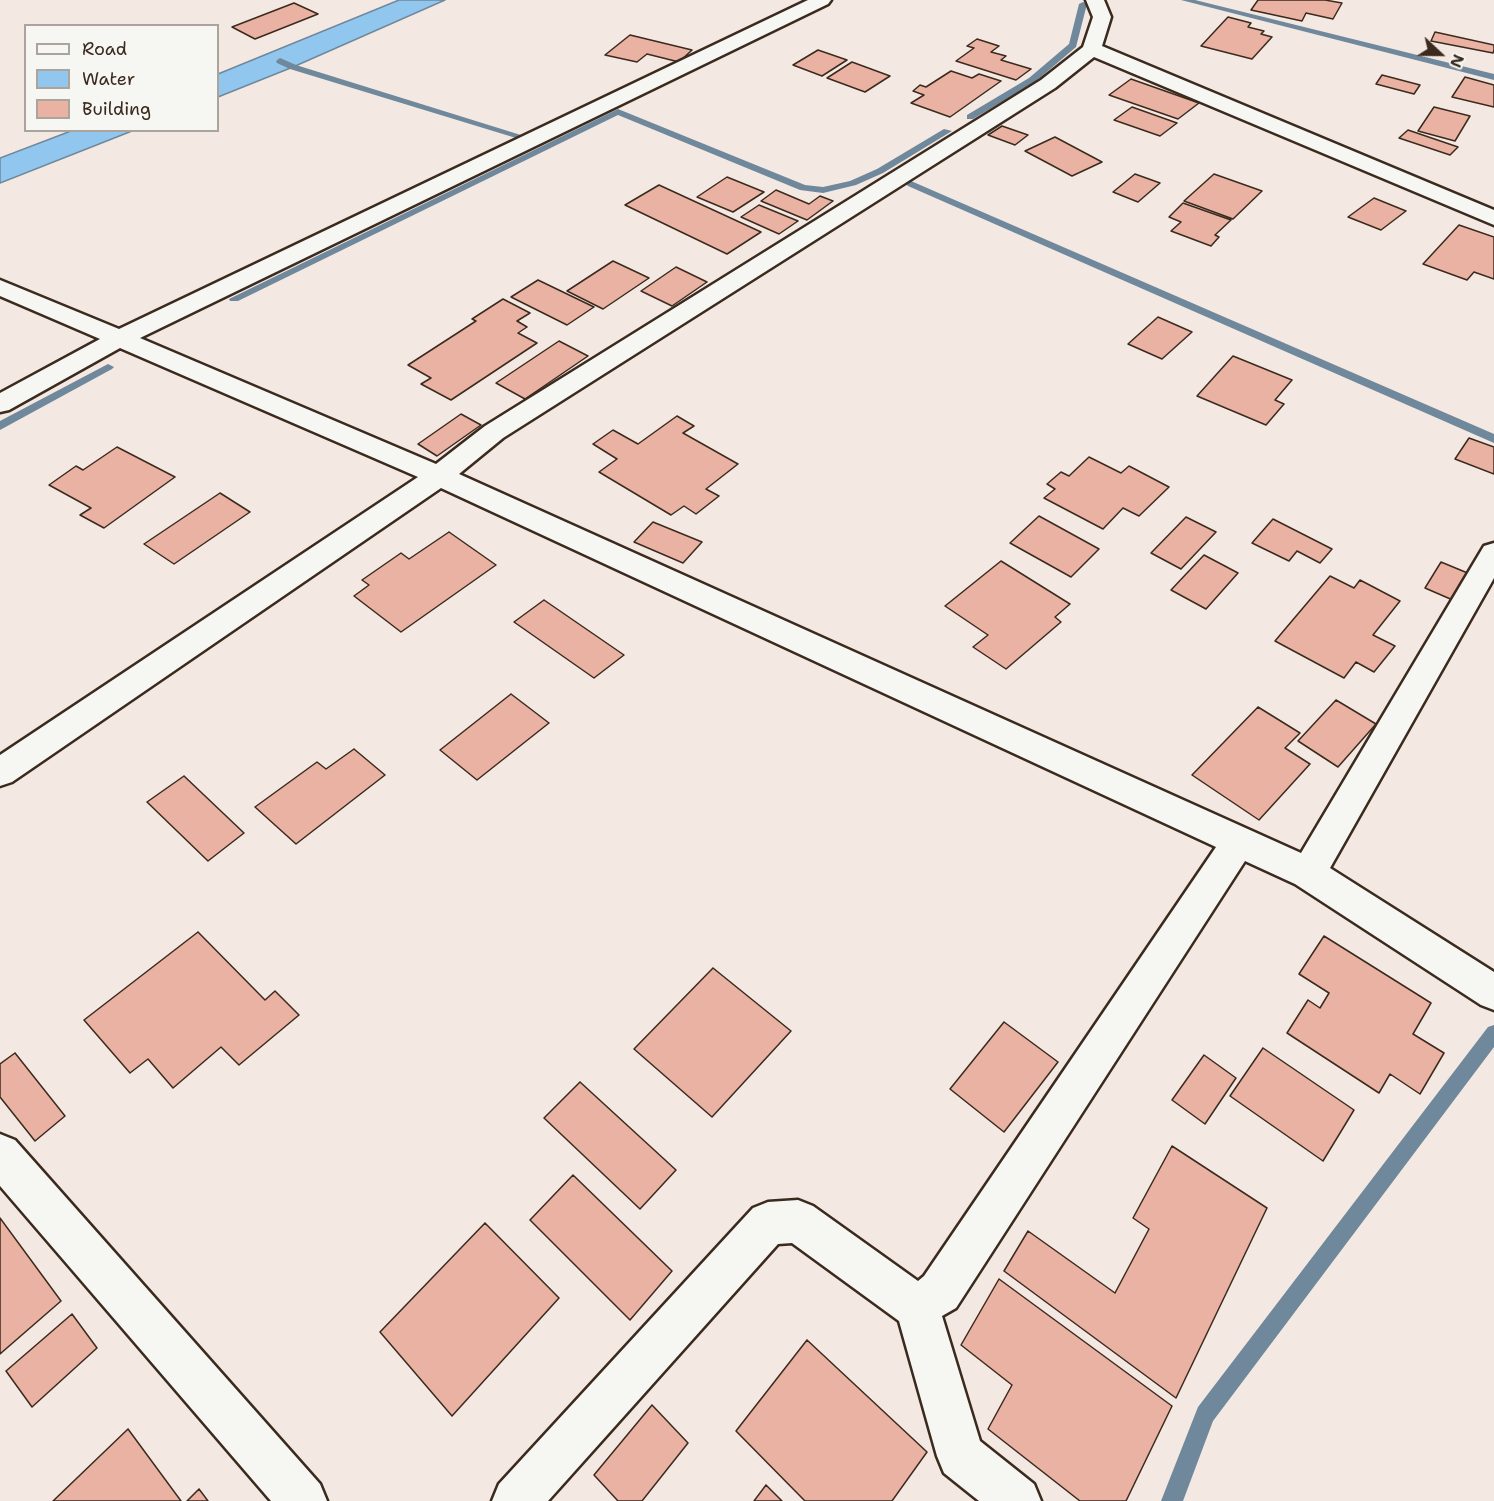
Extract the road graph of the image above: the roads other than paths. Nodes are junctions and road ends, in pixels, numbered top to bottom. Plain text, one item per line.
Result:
1 (822, 0) edge
2 (1095, 0) edge
3 (1092, 49) junction
4 (1494, 218) edge
5 (0, 287) edge
6 (118, 339) junction
7 (0, 404) edge
8 (439, 476) junction
9 (1494, 553) edge
10 (0, 772) edge
11 (1239, 841) junction
12 (1308, 873) junction
13 (1494, 993) edge
14 (0, 1155) edge
15 (917, 1308) junction
16 (303, 1501) edge
17 (516, 1501) edge
18 (1017, 1501) edge

1 - 6 street
2 - 3 street
3 - 4 street
3 - 8 street
5 - 6 street
6 - 7 street
6 - 8 street
8 - 10 street
8 - 11 street
9 - 12 street
11 - 12 street
11 - 15 street
12 - 13 street
14 - 16 street
15 - 17 street
15 - 18 street

